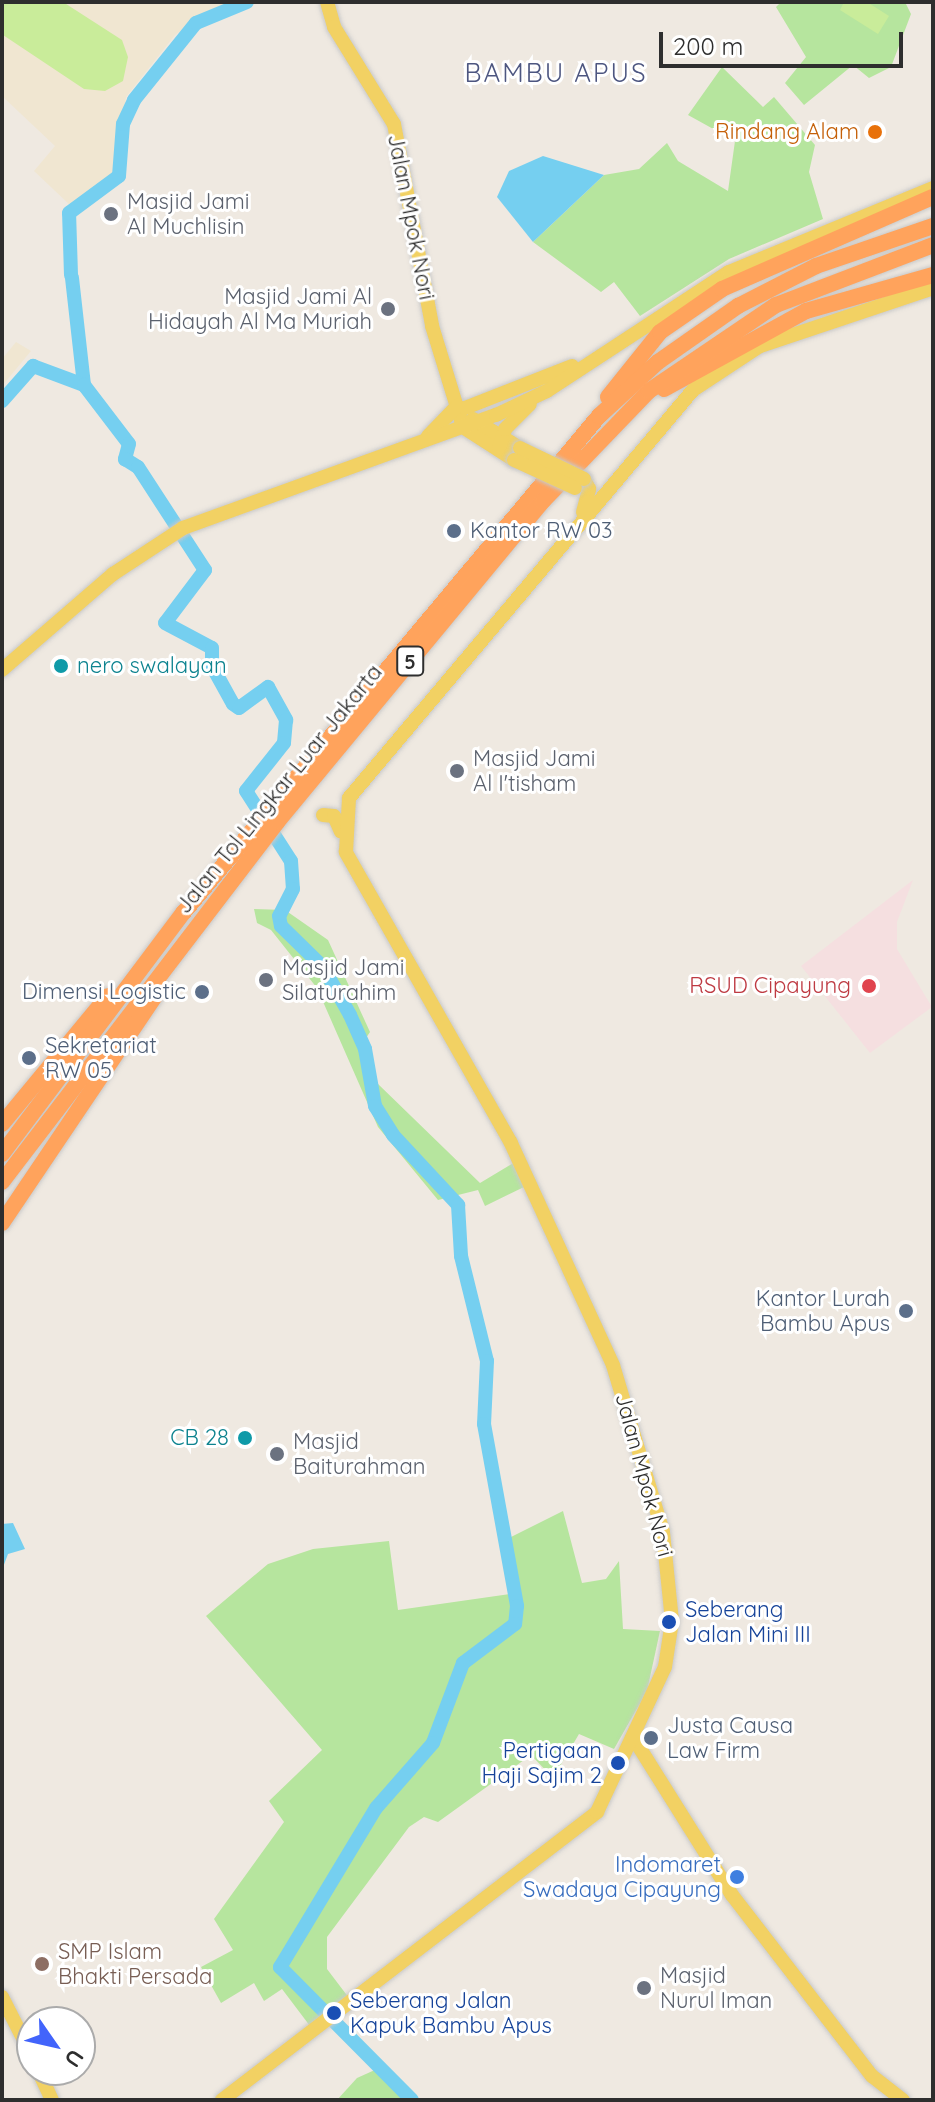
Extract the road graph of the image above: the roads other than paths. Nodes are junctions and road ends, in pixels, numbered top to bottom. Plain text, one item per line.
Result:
1 (327, 2) edge
2 (933, 188) edge
3 (933, 197) edge
4 (933, 226) edge
5 (933, 245) edge
6 (933, 275) edge
7 (933, 288) edge
8 (612, 347) junction
9 (547, 391) junction
10 (641, 401) junction
11 (459, 404) junction
12 (599, 416) junction
13 (470, 428) junction
14 (426, 437) junction
15 (500, 446) junction
16 (617, 474) junction
17 (583, 485) junction
18 (577, 524) junction
19 (2, 670) edge
20 (274, 815) junction
21 (323, 815) dead end
22 (253, 841) junction
23 (349, 854) junction
24 (216, 901) junction
25 (184, 912) junction
26 (2, 1124) edge
27 (2, 1154) edge
28 (2, 1182) edge
29 (2, 1223) edge
30 (634, 1739) junction
31 (2, 1997) edge
32 (16, 2025) edge
33 (222, 2100) edge
34 (903, 2100) edge

1 - 11 main road, Jalan Mpok Nori
2 - 8 main road
3 - 12 highway
4 - 12 highway, Jalan Tol Lingkar Luar Jakarta / 5
5 - 10 highway, Jalan Tol Lingkar Luar Jakarta / 5
6 - 10 highway
7 - 16 main road
8 - 9 main road
8 - 11 main road
9 - 13 main road
9 - 15 main road
10 - 20 highway, Jalan Tol Lingkar Luar Jakarta / 5
11 - 13 main road, Jalan Mpok Nori
11 - 14 main road
12 - 20 highway, Jalan Tol Lingkar Luar Jakarta / 5
13 - 14 main road
13 - 15 main road, Jalan Mpok Nori
14 - 19 main road
15 - 17 main road, Jalan Mpok Nori, bridge
16 - 17 main road
16 - 18 main road
17 - 18 main road
18 - 23 main road
20 - 22 highway, Jalan Tol Lingkar Luar Jakarta / 5
21 - 23 main road, Jalan Mpok Nori
22 - 24 highway, Jalan Tol Lingkar Luar Jakarta / 5
22 - 25 highway, Jalan Tol Lingkar Luar Jakarta / 5
23 - 30 main road, Jalan Mpok Nori
24 - 28 highway, Jalan Tol Lingkar Luar Jakarta / 5
24 - 29 highway
25 - 26 highway
25 - 27 highway, Jalan Tol Lingkar Luar Jakarta / 5
30 - 33 main road, Jalan Mpok Nori
30 - 34 main road
31 - 32 main road

